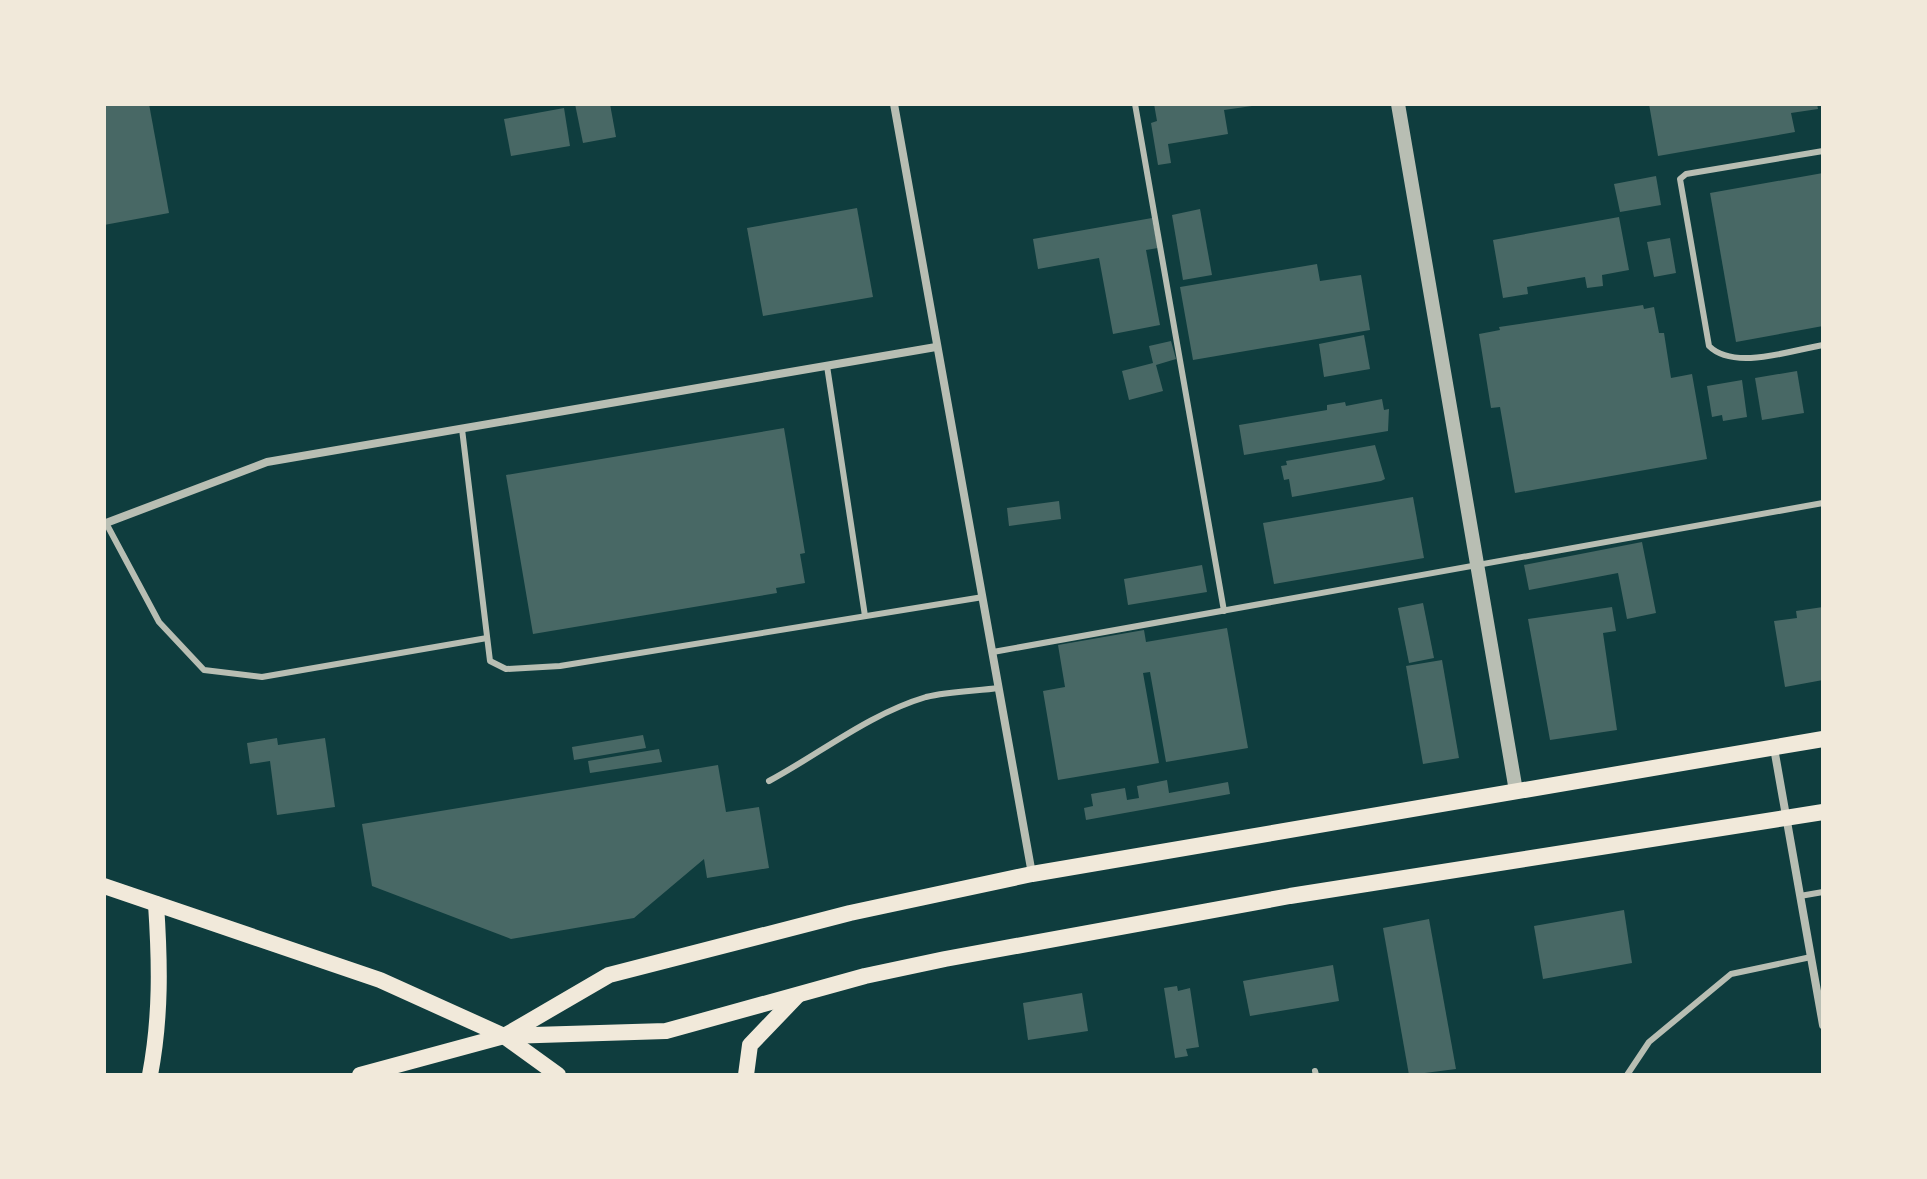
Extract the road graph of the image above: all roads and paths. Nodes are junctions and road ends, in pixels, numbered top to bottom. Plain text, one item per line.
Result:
1 (894, 104) edge
2 (1135, 104) edge
3 (1398, 104) edge
4 (1823, 151) edge
5 (1823, 345) edge
6 (936, 347) junction
7 (827, 366) junction
8 (462, 429) junction
9 (1823, 503) edge
10 (106, 523) joint
11 (1479, 564) junction
12 (983, 597) junction
13 (1224, 611) junction
14 (865, 616) junction
15 (487, 638) junction
16 (993, 652) junction
17 (1000, 687) junction
18 (1823, 739) edge
19 (1774, 748) junction
20 (769, 781) dead end
21 (1516, 791) junction
22 (1823, 812) edge
23 (1786, 818) junction
24 (1032, 874) junction
25 (104, 886) edge
26 (1823, 892) edge
27 (1800, 896) junction
28 (156, 904) junction
29 (1811, 957) junction
30 (798, 995) junction
31 (1823, 1025) edge
32 (504, 1036) junction
33 (150, 1075) edge
34 (360, 1075) edge
35 (558, 1075) edge
36 (746, 1075) edge
37 (1627, 1075) edge

1 - 6 street
2 - 13 lane
3 - 11 street
4 - 5 lane
6 - 7 street
6 - 12 street
7 - 8 street
7 - 14 lane
8 - 10 street
8 - 15 lane
9 - 11 lane
10 - 15 lane
11 - 13 lane
11 - 21 street
12 - 14 lane
12 - 16 street
13 - 16 lane
14 - 15 lane
16 - 17 street
17 - 20 lane
17 - 24 street
18 - 19 main road
19 - 21 main road
19 - 23 street
21 - 24 main road
22 - 23 main road
23 - 27 street
23 - 30 main road
24 - 32 main road
25 - 28 main road
26 - 27 lane
27 - 29 street
28 - 32 main road
28 - 33 main road
29 - 31 street
29 - 37 lane
30 - 32 main road
30 - 36 main road
32 - 34 main road
32 - 35 main road

